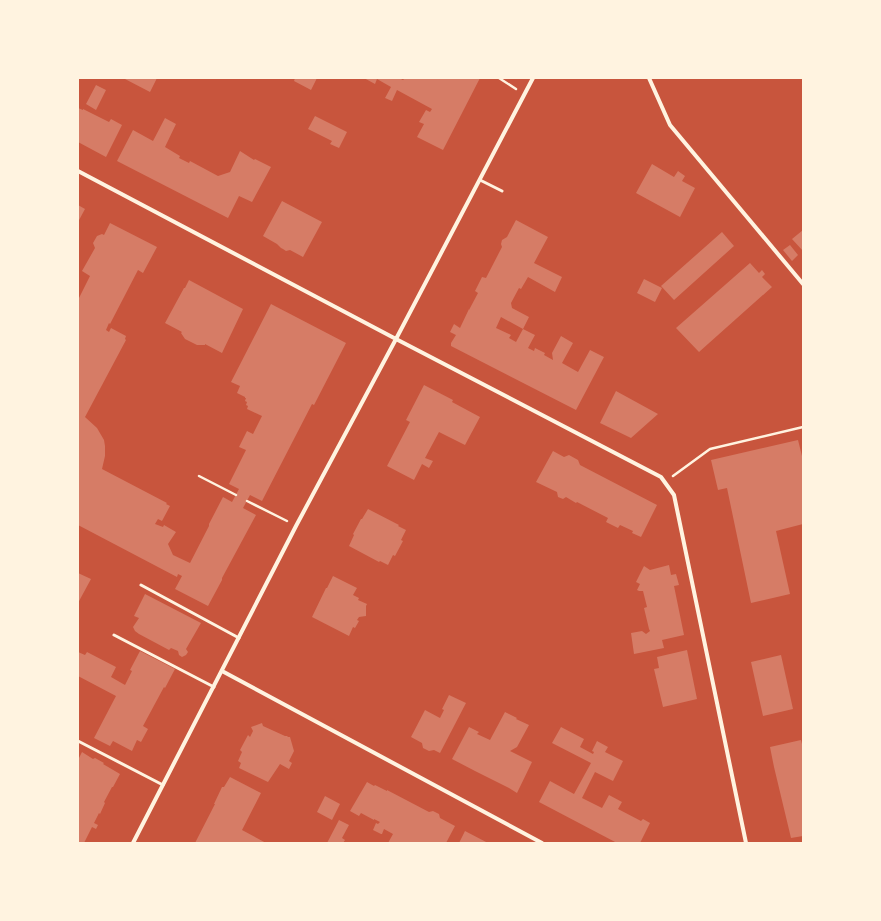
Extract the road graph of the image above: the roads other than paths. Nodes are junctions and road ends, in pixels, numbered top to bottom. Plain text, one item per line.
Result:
1 (533, 78) edge
2 (649, 78) edge
3 (78, 171) edge
4 (480, 180) junction
5 (502, 191) dead end
6 (803, 284) edge
7 (396, 339) junction
8 (141, 585) dead end
9 (114, 635) dead end
10 (239, 638) junction
11 (222, 671) junction
12 (214, 687) junction
13 (78, 740) edge
14 (163, 785) junction
15 (133, 843) edge
16 (542, 843) edge
17 (746, 843) edge

1 - 4 street
2 - 6 street
3 - 7 street
4 - 5 lane
4 - 7 street
7 - 10 street
7 - 17 street
8 - 10 lane
9 - 12 lane
10 - 11 street
11 - 12 street
11 - 16 street
12 - 14 street
13 - 14 lane
14 - 15 street

